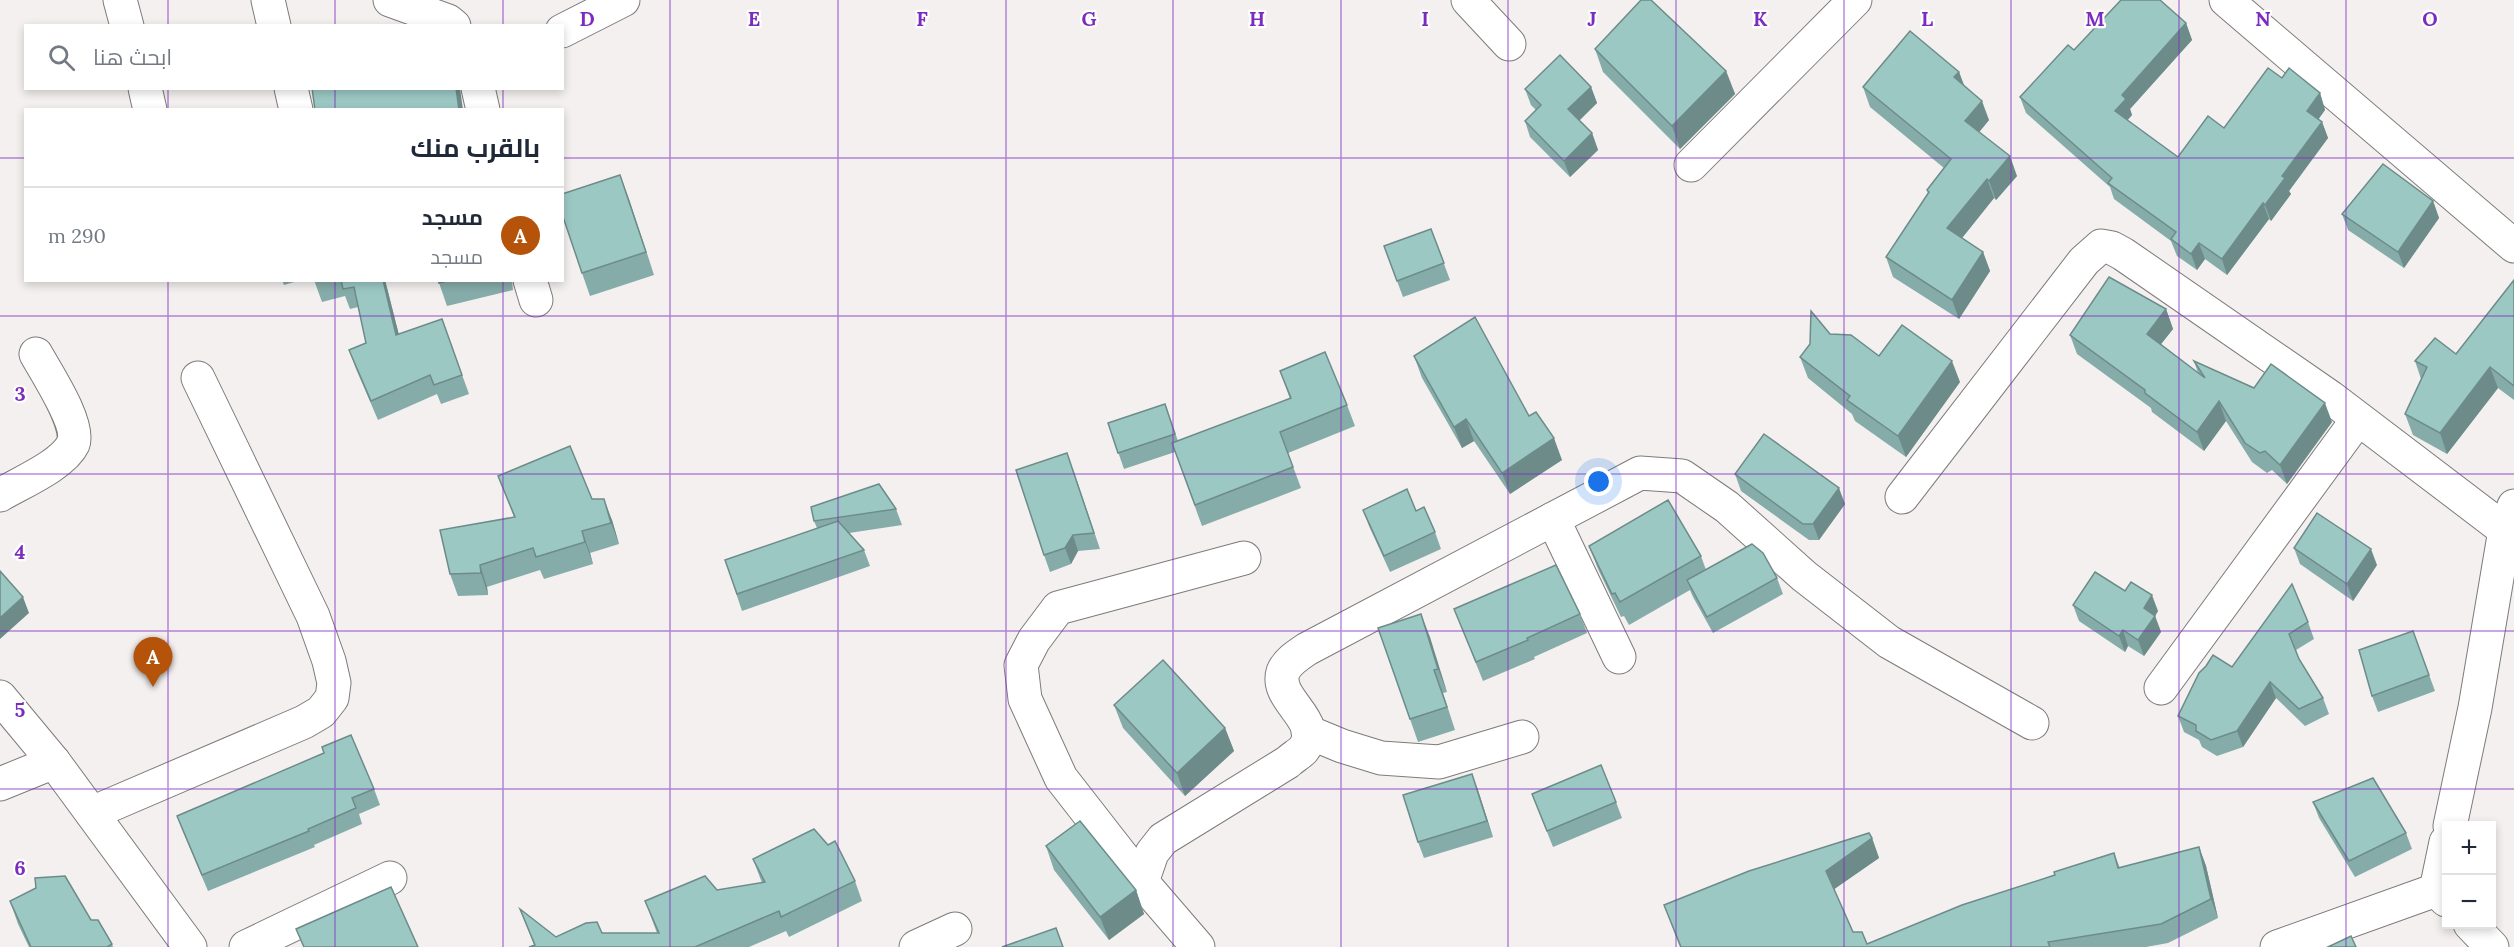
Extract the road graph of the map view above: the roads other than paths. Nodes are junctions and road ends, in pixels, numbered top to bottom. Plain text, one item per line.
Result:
1 (120, 0) edge
2 (268, 0) edge
3 (390, 0) edge
4 (623, 0) edge
5 (1468, 0) edge
6 (1855, 0) edge
7 (2226, 0) edge
8 (126, 24) edge
9 (274, 24) edge
10 (452, 24) edge
11 (564, 30) edge
12 (1509, 44) dead end
13 (145, 90) edge
14 (291, 90) edge
15 (478, 90) edge
16 (150, 108) edge
17 (296, 108) edge
18 (483, 108) edge
19 (1691, 165) dead end
20 (2514, 246) edge
21 (36, 354) dead end
22 (198, 378) dead end
23 (2358, 419) junction
24 (0, 495) edge
25 (1902, 497) dead end
26 (2509, 518) edge
27 (1552, 519) junction
28 (1244, 558) dead end
29 (1618, 657) dead end
30 (2161, 688) dead end
31 (0, 697) edge
32 (2032, 723) dead end
33 (1308, 732) junction
34 (1522, 737) dead end
35 (54, 762) junction
36 (0, 784) edge
37 (92, 813) junction
38 (2451, 821) edge
39 (2443, 875) edge
40 (390, 878) dead end
41 (1142, 882) junction
42 (2441, 895) edge
43 (955, 929) dead end
44 (2475, 929) edge
45 (190, 947) edge
46 (246, 947) edge
47 (916, 947) edge
48 (1198, 947) edge
49 (2277, 947) edge
50 (2492, 947) edge

1 - 8 street
2 - 9 street
3 - 10 street
4 - 11 street
5 - 12 street
6 - 19 street
7 - 20 street
13 - 16 street
14 - 17 street
15 - 18 street
21 - 24 street
22 - 37 street
23 - 25 street
23 - 26 street
23 - 30 street
26 - 38 street
27 - 29 street
27 - 32 street
27 - 33 street
28 - 41 street
31 - 35 street
33 - 34 street
33 - 41 street
35 - 36 street
35 - 37 street
37 - 45 street
39 - 42 street
40 - 46 street
41 - 48 street
42 - 49 street
43 - 47 street
44 - 50 street

